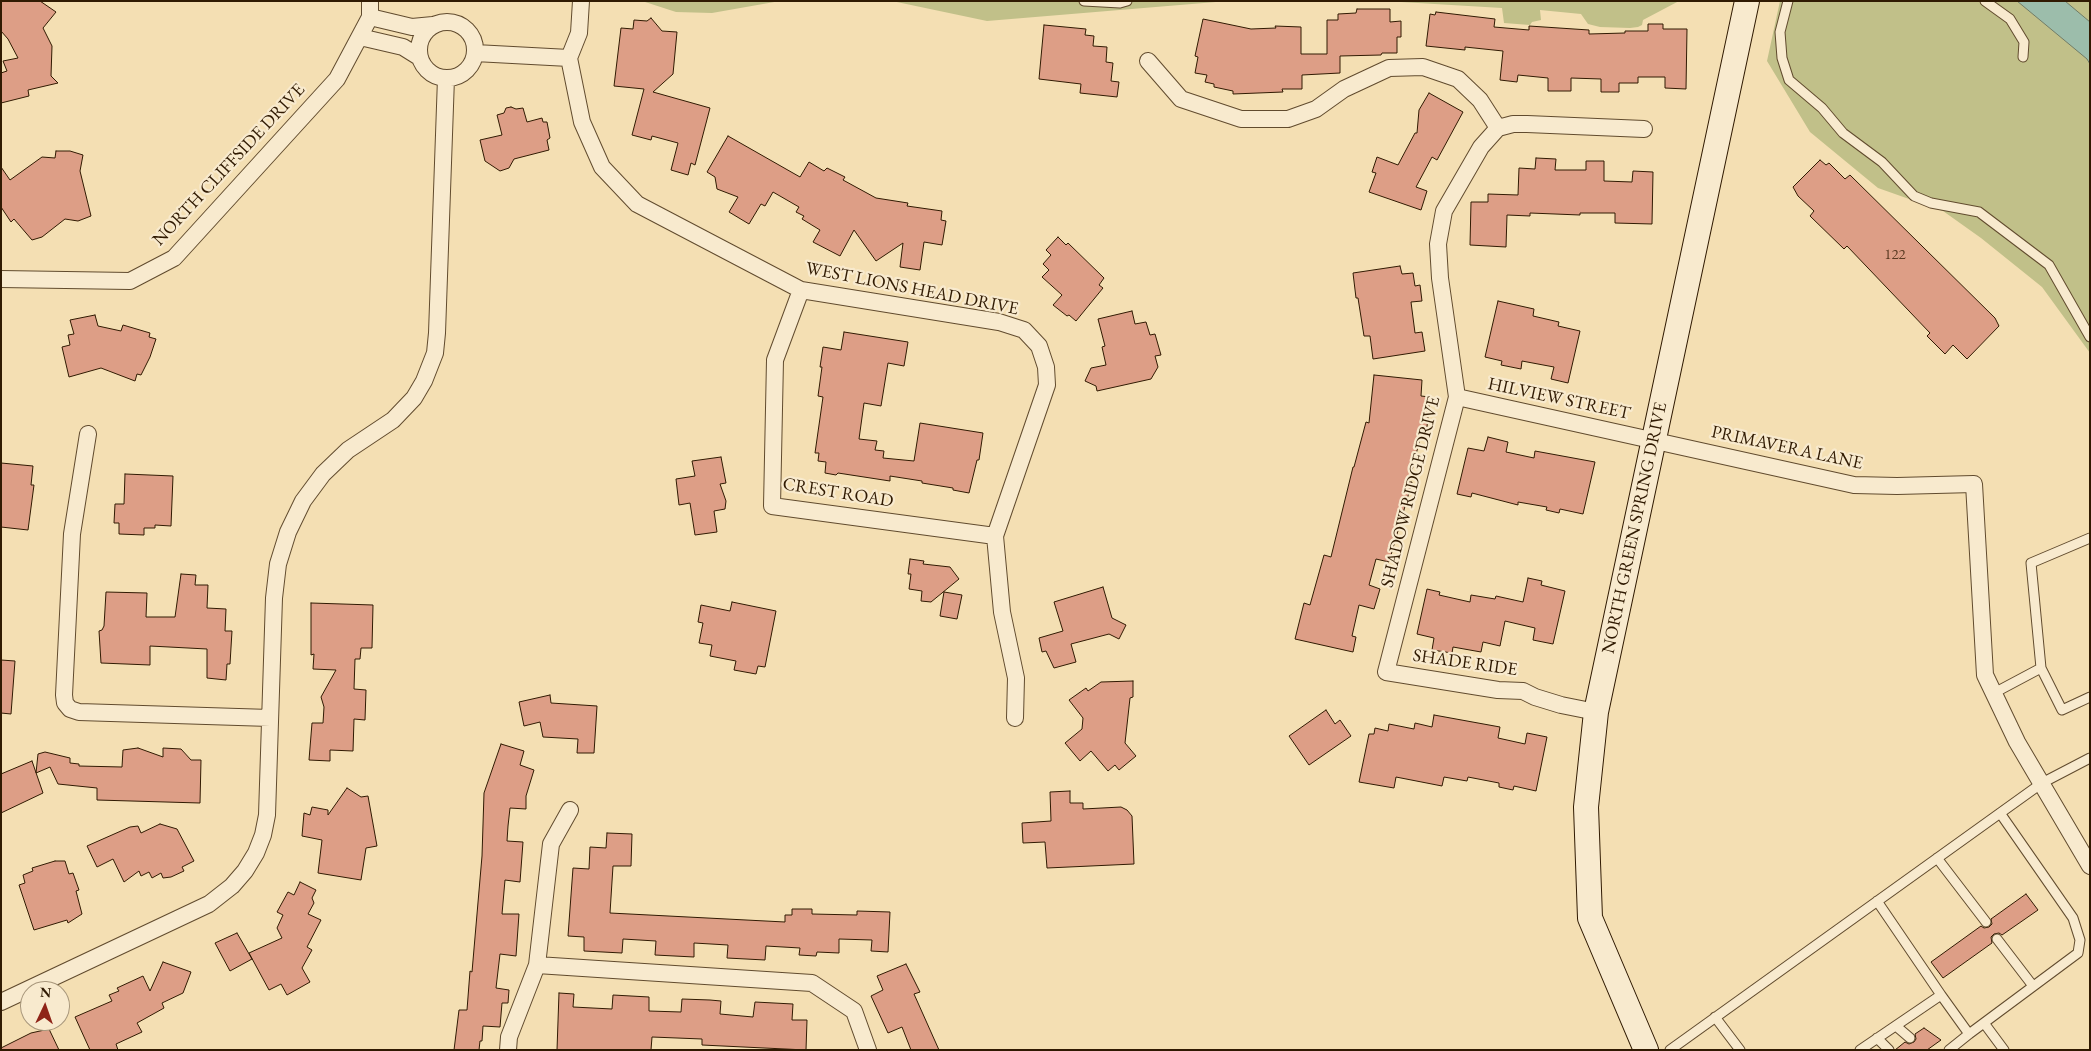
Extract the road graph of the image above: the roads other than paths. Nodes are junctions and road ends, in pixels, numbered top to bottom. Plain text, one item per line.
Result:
1 (581, 1) edge
2 (1084, 1) edge
3 (1127, 1) edge
4 (1747, 1) edge
5 (1788, 1) edge
6 (1985, 1) edge
7 (370, 9) edge
8 (434, 25) junction
9 (360, 37) junction
10 (475, 53) junction
11 (419, 57) junction
12 (2023, 57) dead end
13 (568, 58) junction
14 (1148, 61) dead end
15 (446, 78) junction
16 (1498, 128) junction
17 (1644, 129) dead end
18 (1, 279) edge
19 (801, 290) junction
20 (2090, 337) edge
21 (1457, 397) junction
22 (88, 434) dead end
23 (1653, 441) junction
24 (995, 536) junction
25 (2090, 538) edge
26 (2041, 668) junction
27 (1386, 672) joint
28 (1994, 693) junction
29 (2090, 697) edge
30 (1596, 712) junction
31 (270, 718) junction
32 (1015, 718) dead end
33 (2090, 758) edge
34 (2042, 783) junction
35 (570, 810) dead end
36 (2000, 813) junction
37 (1937, 858) junction
38 (2090, 866) edge
39 (1877, 901) junction
40 (1986, 922) dead end
41 (1997, 939) dead end
42 (537, 965) junction
43 (2034, 986) junction
44 (1941, 995) junction
45 (1, 1002) edge
46 (1715, 1017) junction
47 (1984, 1023) junction
48 (1896, 1026) junction
49 (1970, 1034) junction
50 (1877, 1038) junction
51 (1910, 1038) dead end
52 (508, 1050) edge
53 (868, 1050) edge
54 (1646, 1050) edge
55 (1670, 1050) edge
56 (1740, 1050) edge
57 (1860, 1050) edge
58 (1889, 1050) edge
59 (1949, 1050) edge
60 (2004, 1050) edge

1 - 13 street
2 - 3 lane
4 - 23 main road, NORTH GREEN SPRING DRIVE
5 - 20 lane
6 - 12 lane
7 - 8 street
7 - 9 street, NORTH CLIFFSIDE DRIVE
8 - 10 street
8 - 11 street
9 - 11 street
9 - 18 street, NORTH CLIFFSIDE DRIVE
10 - 13 street
10 - 15 street
11 - 15 street
13 - 19 street, WEST LIONS HEAD DRIVE
14 - 16 street
15 - 31 street
16 - 17 street
16 - 21 street, SHADOW RIDGE DRIVE
19 - 24 street, CREST ROAD
19 - 24 street, WEST LIONS HEAD DRIVE
21 - 23 street, HILVIEW STREET
21 - 27 street, SHADOW RIDGE DRIVE
22 - 31 street
23 - 28 street, PRIMAVERA LANE
23 - 30 main road, NORTH GREEN SPRING DRIVE
24 - 32 street
25 - 26 lane
26 - 28 lane
26 - 29 lane
27 - 30 street, SHADE RIDE
28 - 34 street
30 - 54 main road, NORTH GREEN SPRING DRIVE
31 - 45 street
33 - 34 lane
34 - 36 lane
34 - 38 street
35 - 42 street
36 - 37 lane
36 - 43 lane
37 - 39 lane
37 - 40 lane
39 - 44 lane
39 - 46 lane
41 - 43 lane
42 - 52 street
42 - 53 street
43 - 47 lane
44 - 48 lane
44 - 49 lane
46 - 55 lane
46 - 56 lane
47 - 49 lane
47 - 60 lane
48 - 50 lane
48 - 51 lane
49 - 59 lane
50 - 57 lane
50 - 58 lane

